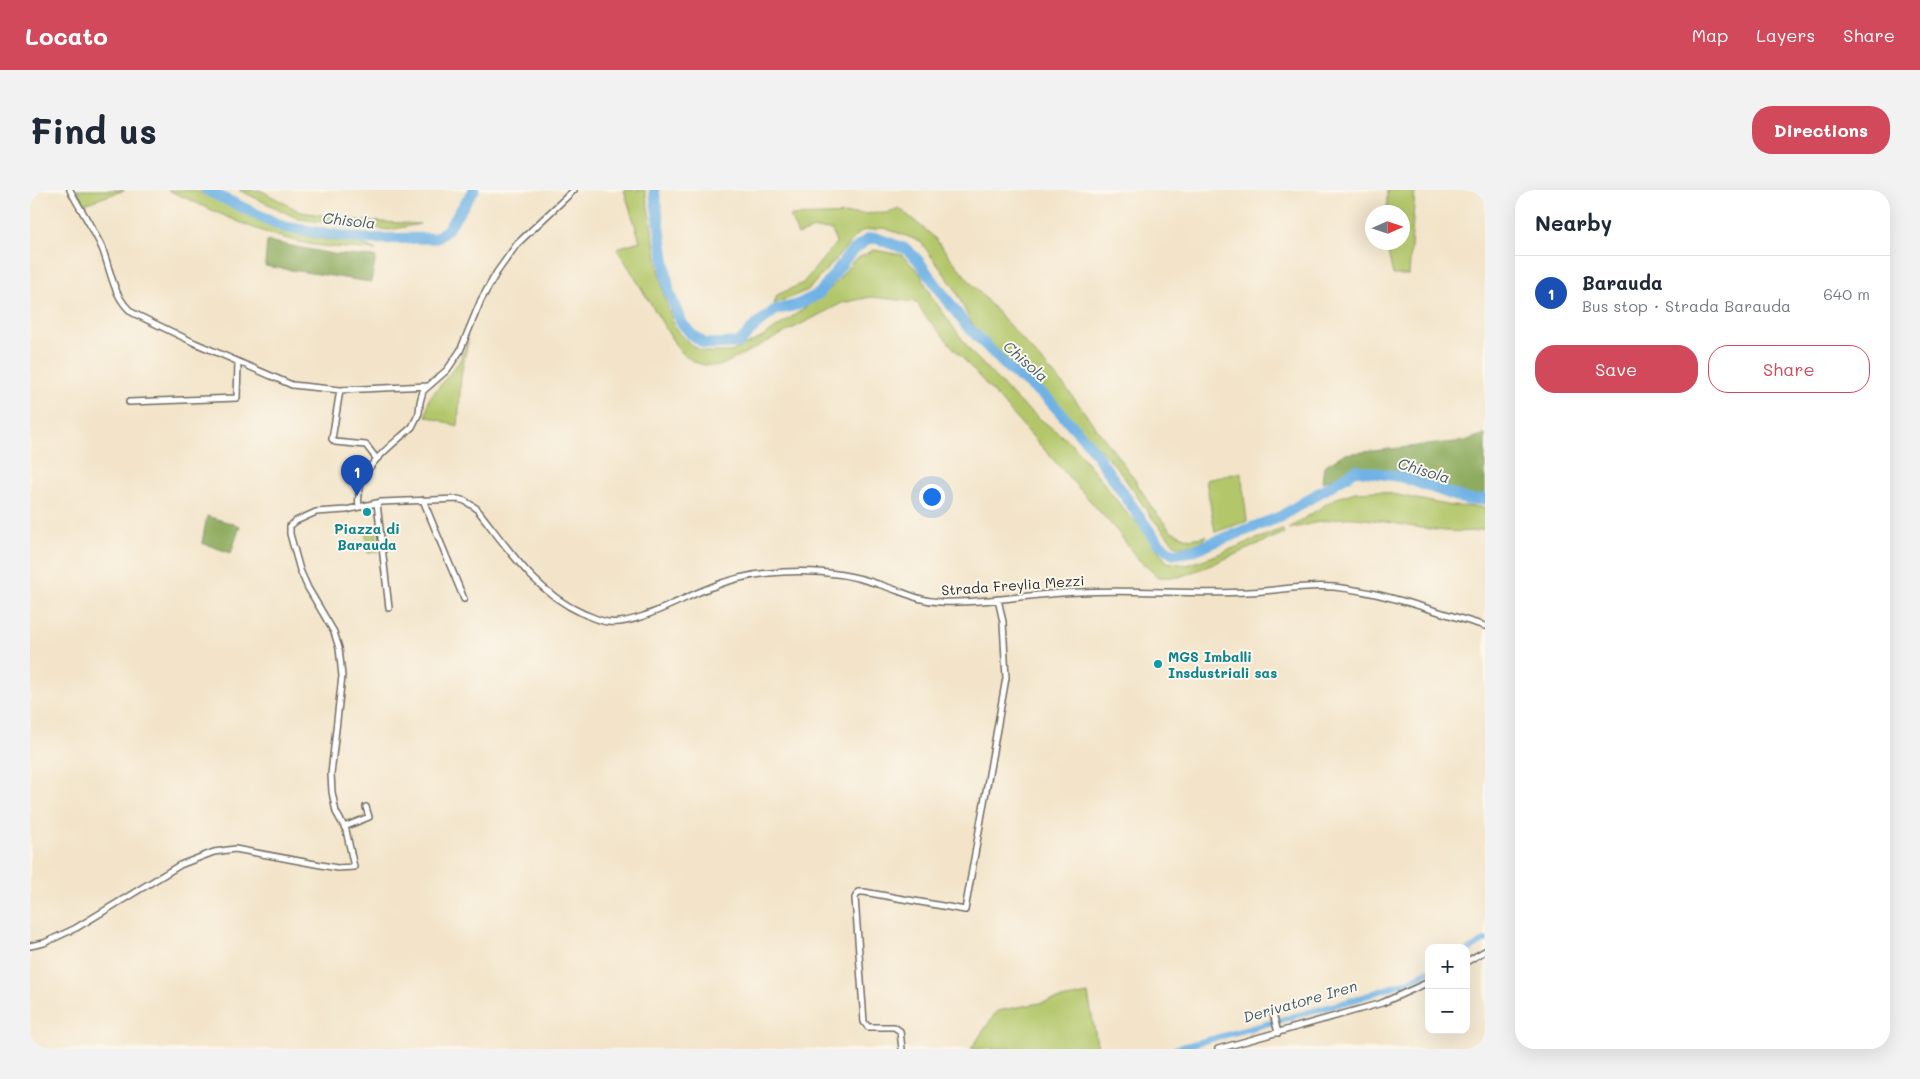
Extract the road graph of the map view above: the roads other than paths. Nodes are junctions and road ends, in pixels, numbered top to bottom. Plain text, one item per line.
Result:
1 (70, 190) edge
2 (574, 190) edge
3 (238, 363) junction
4 (428, 386) junction
5 (340, 390) junction
6 (129, 402) dead end
7 (376, 458) junction
8 (423, 500) junction
9 (377, 503) junction
10 (360, 508) junction
11 (464, 599) dead end
12 (998, 599) junction
13 (389, 608) dead end
14 (1485, 626) edge
15 (366, 807) dead end
16 (344, 826) junction
17 (30, 946) edge
18 (1485, 951) edge
19 (1470, 960) edge
20 (1425, 984) edge
21 (1273, 1013) dead end
22 (1278, 1031) junction
23 (902, 1049) edge
24 (1218, 1049) edge

1 - 3 street
2 - 4 street
3 - 5 street
3 - 6 street
4 - 5 street
4 - 7 street
5 - 7 street
7 - 10 street
8 - 9 street, Strada Freylia Mezzi
8 - 11 street
8 - 12 street, Strada Freylia Mezzi
9 - 10 street, Strada Freylia Mezzi
9 - 13 street
10 - 16 street, Strada Freylia Mezzi
12 - 14 street, Strada Freylia Mezzi
12 - 23 street
15 - 16 street
16 - 17 street
18 - 19 street
20 - 22 street
21 - 22 street
22 - 24 street

